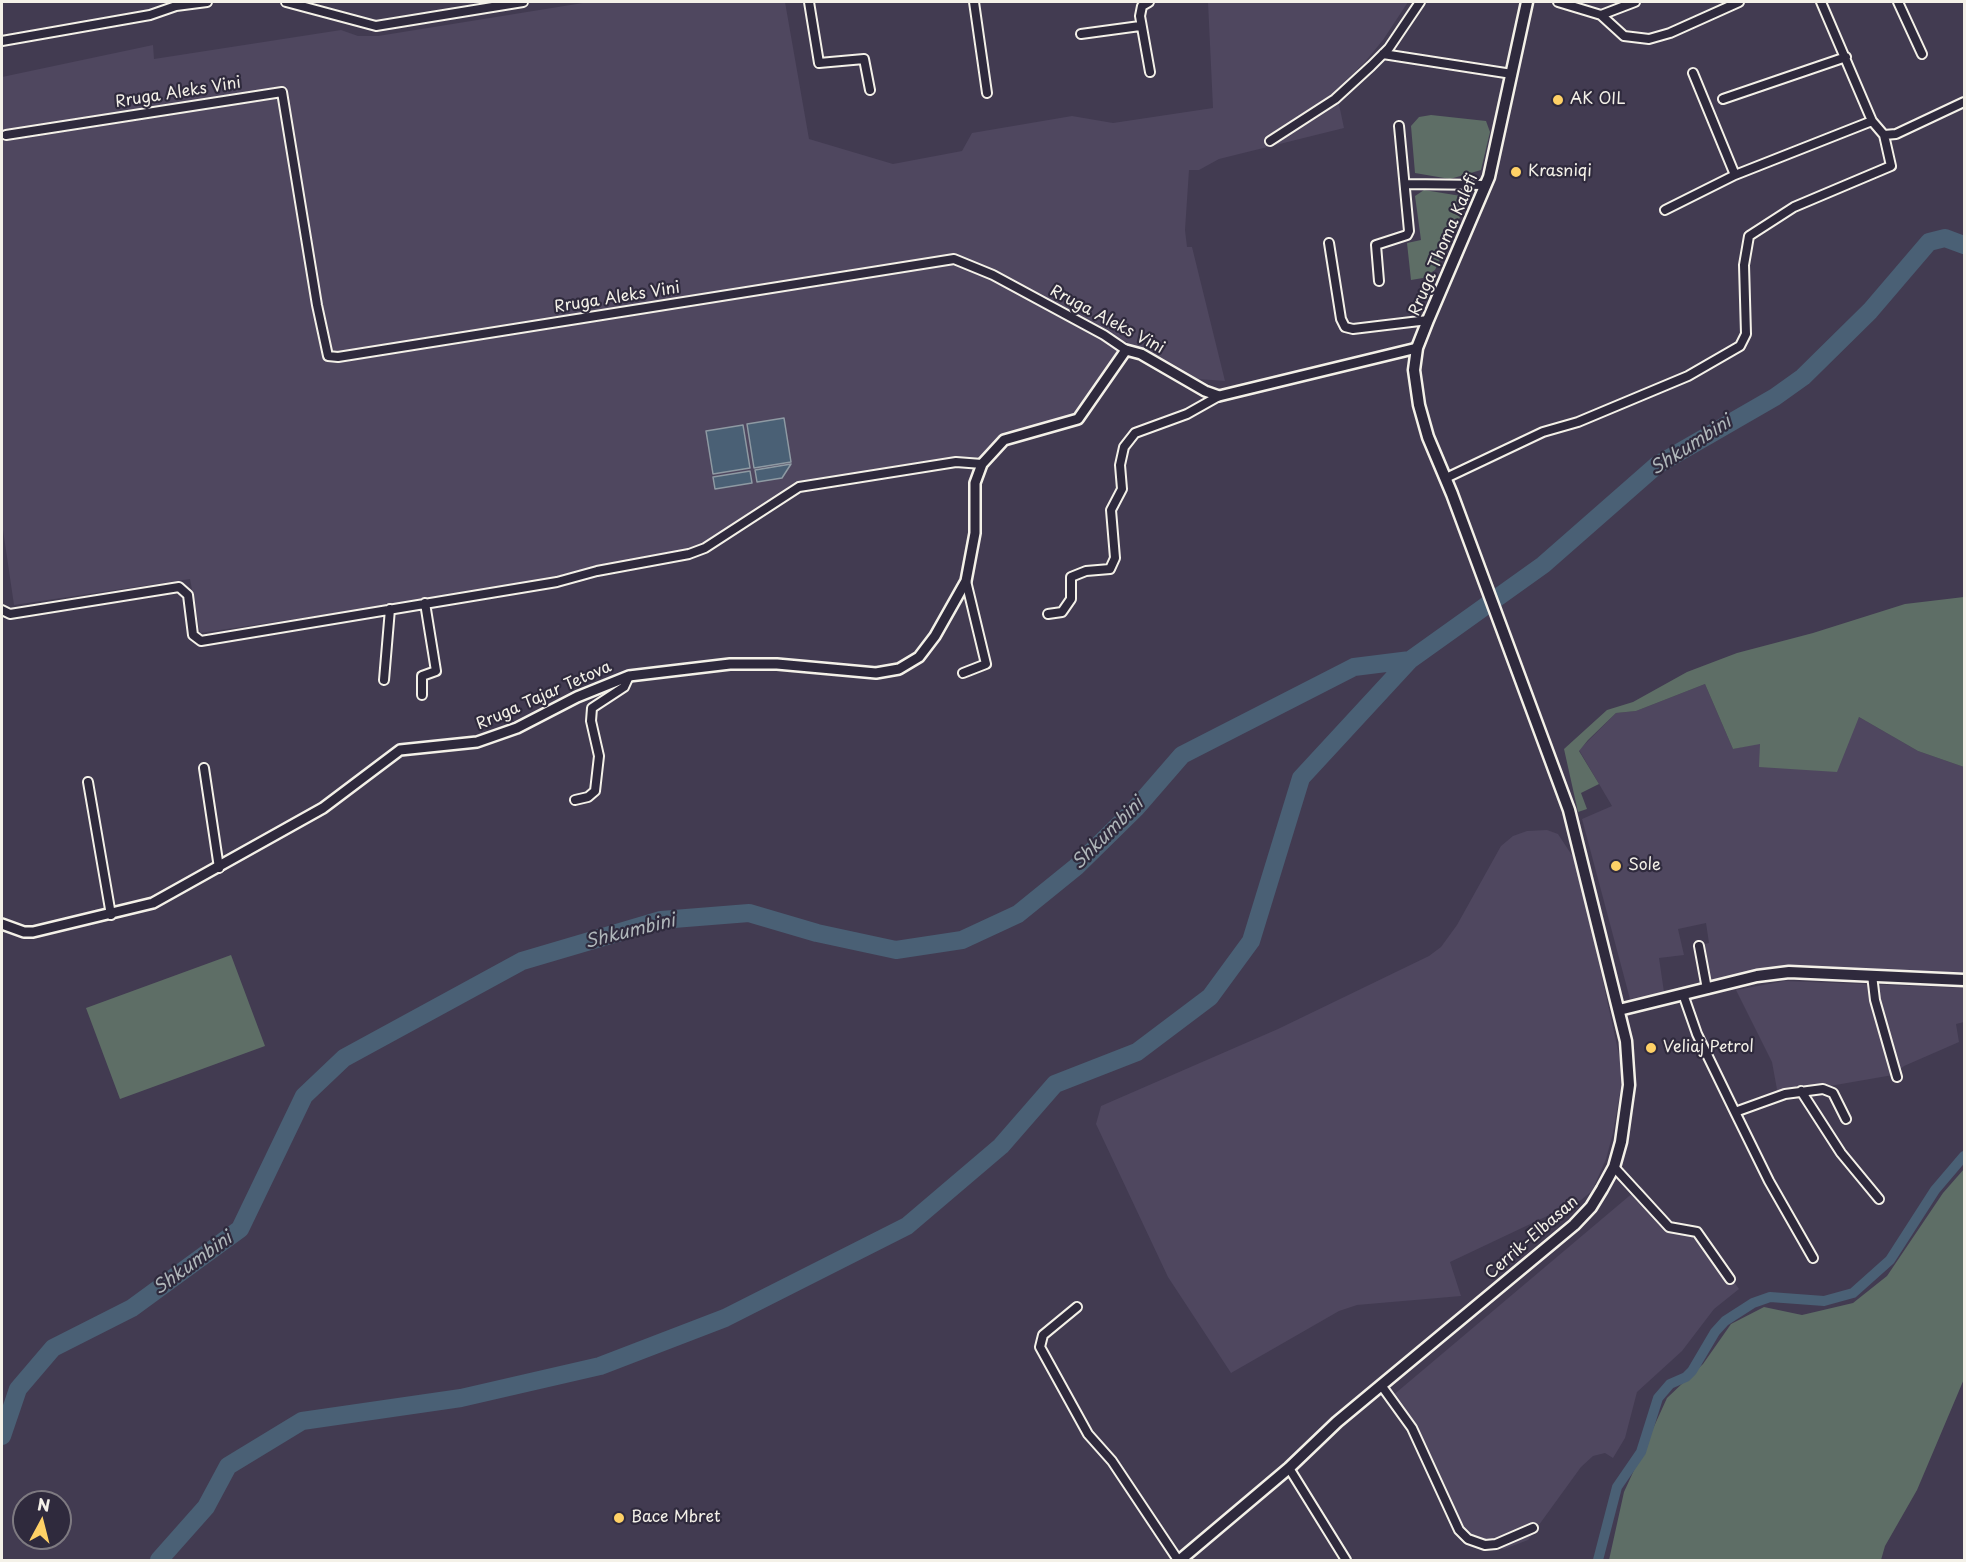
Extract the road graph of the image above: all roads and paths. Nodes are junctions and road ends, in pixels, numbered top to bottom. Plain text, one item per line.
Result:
1 (207, 2) edge
2 (286, 2) edge
3 (523, 2) edge
4 (809, 2) edge
5 (974, 2) edge
6 (1149, 2) edge
7 (1420, 2) edge
8 (1527, 2) edge
9 (1558, 2) edge
10 (1635, 2) edge
11 (1739, 2) edge
12 (1821, 2) edge
13 (1898, 2) edge
14 (1601, 15) junction
15 (1140, 26) junction
16 (1081, 34) dead end
17 (2, 42) edge
18 (1383, 54) junction
19 (1922, 54) dead end
20 (1846, 57) junction
21 (1150, 72) dead end
22 (1693, 73) dead end
23 (1512, 74) junction
24 (870, 90) dead end
25 (987, 93) dead end
26 (1723, 99) dead end
27 (1965, 102) edge
28 (1872, 121) junction
29 (1399, 126) dead end
30 (6, 135) dead end
31 (1884, 135) junction
32 (1270, 141) dead end
33 (1735, 175) junction
34 (1405, 184) junction
35 (1486, 185) junction
36 (1665, 210) dead end
37 (1329, 243) dead end
38 (1379, 281) dead end
39 (1428, 320) junction
40 (1418, 348) junction
41 (1126, 350) junction
42 (1219, 396) junction
43 (982, 464) junction
44 (1446, 478) junction
45 (966, 581) junction
46 (425, 603) junction
47 (390, 609) junction
48 (2, 610) edge
49 (1048, 614) dead end
50 (963, 673) dead end
51 (629, 676) junction
52 (384, 680) dead end
53 (422, 695) dead end
54 (204, 768) dead end
55 (88, 782) dead end
56 (575, 800) dead end
57 (1569, 810) joint
58 (219, 868) junction
59 (111, 915) junction
60 (2, 924) edge
61 (1699, 946) dead end
62 (1872, 975) junction
63 (1965, 980) edge
64 (1707, 989) junction
65 (1683, 994) junction
66 (1619, 1010) junction
67 (1897, 1077) dead end
68 (1801, 1091) junction
69 (1735, 1112) junction
70 (1846, 1119) dead end
71 (1614, 1167) junction
72 (1879, 1199) dead end
73 (1813, 1258) dead end
74 (1730, 1279) dead end
75 (1077, 1307) dead end
76 (1382, 1385) junction
77 (1289, 1468) junction
78 (1533, 1528) dead end
79 (1179, 1560) edge
80 (1346, 1560) edge

1 - 17 street
2 - 3 street
4 - 24 street
5 - 25 street
6 - 15 street
7 - 18 street
8 - 23 main road, Rruga Thoma Kalefi
9 - 14 street
10 - 14 street
11 - 14 street
12 - 20 street
13 - 19 street
15 - 16 street
15 - 21 street
18 - 23 street
18 - 32 street
20 - 26 street
20 - 28 street
22 - 33 street
23 - 35 main road, Rruga Thoma Kalefi
27 - 31 street
28 - 31 street
28 - 33 street
29 - 34 street
30 - 41 street, Rruga Aleks Vini
31 - 44 street
33 - 36 street
34 - 35 street
34 - 38 street
35 - 39 main road, Rruga Thoma Kalefi
37 - 39 street
39 - 40 main road, Rruga Thoma Kalefi
40 - 42 street
40 - 44 main road, Rruga Thoma Kalefi
41 - 42 street, Rruga Aleks Vini
41 - 43 street, Rruga Tajar Tetova
42 - 49 street
43 - 45 street, Rruga Tajar Tetova
43 - 46 street
44 - 57 main road, Rruga Thoma Kalefi
45 - 50 street
45 - 51 street, Rruga Tajar Tetova
46 - 47 street
46 - 53 street
47 - 48 street
47 - 52 street
51 - 56 street
51 - 58 street, Rruga Tajar Tetova
54 - 58 street
55 - 59 street
57 - 66 main road, Cerrik-Elbasan
58 - 59 street, Rruga Tajar Tetova
59 - 60 street, Rruga Tajar Tetova
61 - 64 street
62 - 63 main road
62 - 64 main road
62 - 67 street
64 - 65 main road
65 - 66 main road
65 - 69 street
66 - 71 main road, Cerrik-Elbasan
68 - 69 street
68 - 70 street
68 - 72 street
69 - 73 street
71 - 74 street
71 - 76 main road, Cerrik-Elbasan
75 - 79 street
76 - 77 main road, Cerrik-Elbasan
76 - 78 street
77 - 79 main road, Cerrik-Elbasan
77 - 80 street

